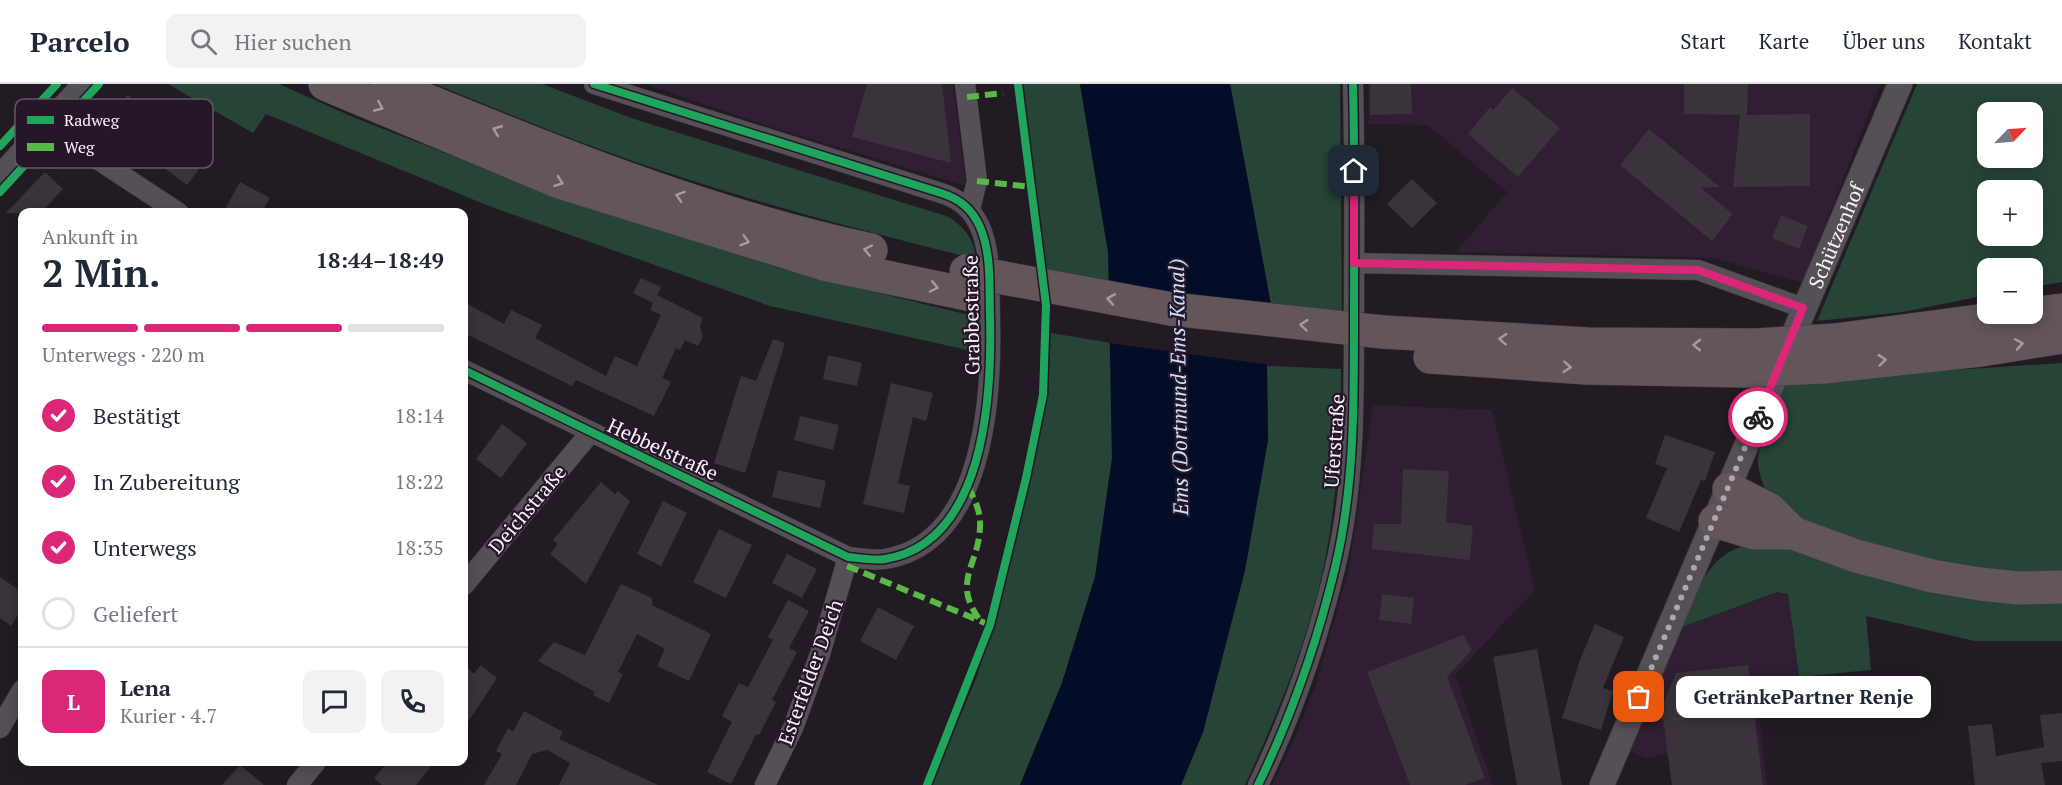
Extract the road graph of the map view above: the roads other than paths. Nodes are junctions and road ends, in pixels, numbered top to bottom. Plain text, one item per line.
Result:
1 (82, 84) edge
2 (325, 84) edge
3 (387, 84) edge
4 (594, 84) edge
5 (965, 84) edge
6 (1353, 84) edge
7 (1900, 84) edge
8 (69, 99) edge
9 (15, 158) edge
10 (111, 168) edge
11 (0, 174) edge
12 (171, 208) edge
13 (970, 209) junction
14 (1354, 263) junction
15 (967, 283) junction
16 (1803, 308) junction
17 (2061, 331) edge
18 (468, 372) edge
19 (590, 433) junction
20 (1729, 489) junction
21 (1715, 521) junction
22 (1793, 532) junction
23 (848, 557) junction
24 (468, 580) edge
25 (2062, 587) edge
26 (18, 697) edge
27 (0, 728) edge
28 (313, 766) edge
29 (297, 785) edge
30 (765, 785) edge
31 (1258, 785) edge
32 (1602, 785) edge

1 - 8 street
2 -> 15 highway
15 -> 3 highway
4 - 13 street
5 - 13 street
6 - 14 street, Uferstraße
7 - 16 street, Schützenhof
9 - 11 street
10 - 12 street
13 - 23 street, Grabbestraße
14 - 16 street
14 - 31 street, Uferstraße
15 - 17 highway, bridge
16 - 20 street, Schützenhof
18 - 19 street, Hebbelstraße
19 - 23 street, Hebbelstraße
19 - 24 street, Deichstraße
20 - 21 street, Schützenhof
20 - 22 highway
21 - 22 highway
21 - 32 street, Schützenhof
22 - 25 highway
23 - 30 street, Esterfelder Deich
26 - 27 street
28 - 29 street

